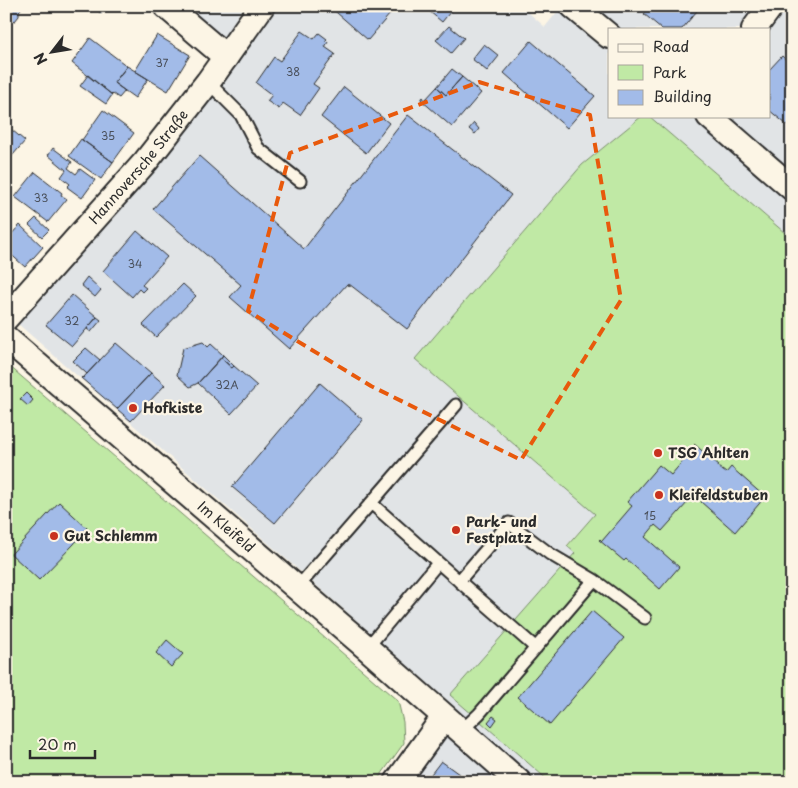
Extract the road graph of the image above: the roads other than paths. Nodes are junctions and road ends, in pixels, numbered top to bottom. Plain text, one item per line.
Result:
1 (166, 6) edge
2 (262, 6) edge
3 (573, 6) edge
4 (771, 6) edge
5 (755, 28) edge
6 (608, 35) edge
7 (226, 57) junction
8 (208, 82) junction
9 (711, 118) edge
10 (300, 181) dead end
11 (792, 188) edge
12 (6, 318) edge
13 (6, 338) edge
14 (456, 405) dead end
15 (371, 503) junction
16 (438, 564) junction
17 (594, 580) junction
18 (459, 581) junction
19 (297, 588) junction
20 (645, 618) dead end
21 (367, 648) junction
22 (536, 648) junction
23 (453, 724) junction
24 (397, 782) edge
25 (519, 782) edge

1 - 7 street
2 - 7 street, Hannoversche Straße
3 - 6 street
4 - 5 street
7 - 8 street, Hannoversche Straße
8 - 10 lane
8 - 12 street, Hannoversche Straße
9 - 11 street
13 - 19 street, Im Kleifeld
14 - 15 lane
15 - 16 lane
15 - 19 lane
16 - 18 lane
16 - 21 lane
17 - 18 lane
17 - 20 lane
17 - 22 lane
18 - 22 lane
19 - 21 street, Im Kleifeld
21 - 23 street, Im Kleifeld
22 - 23 lane
23 - 24 street
23 - 25 street, Im Kleifeld

